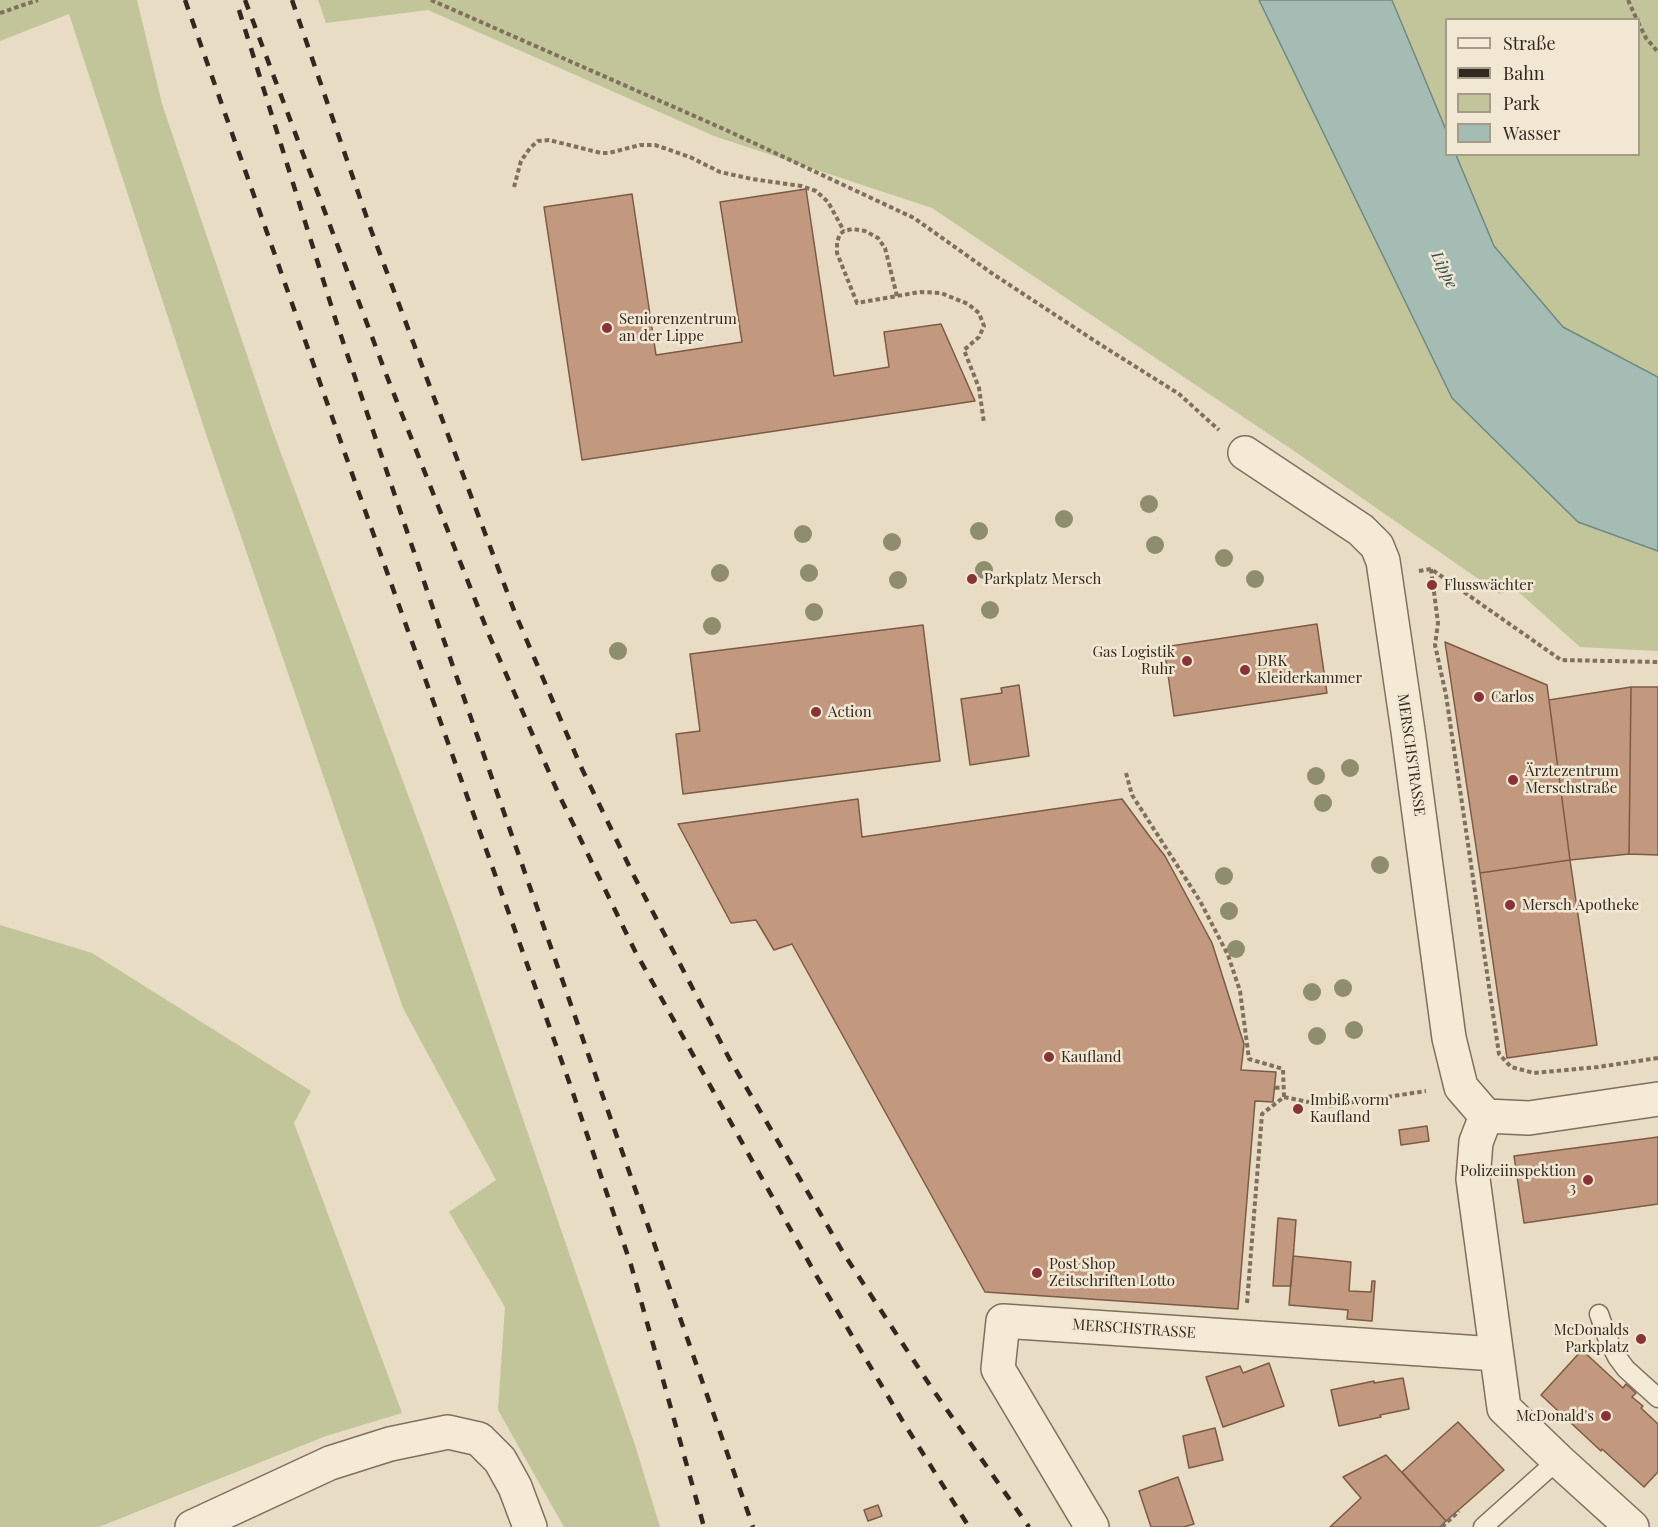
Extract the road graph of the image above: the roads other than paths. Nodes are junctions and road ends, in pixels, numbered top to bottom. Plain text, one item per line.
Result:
1 (1245, 453) road end
2 (1658, 1099) edge
3 (1486, 1116) junction
4 (1599, 1314) dead end
5 (1496, 1354) junction
6 (1658, 1398) edge
7 (1558, 1460) junction
8 (192, 1527) edge
9 (530, 1527) edge
10 (1092, 1527) edge
11 (1483, 1527) edge
12 (1632, 1527) edge

1 - 3 street, MERSCHSTRASSE
2 - 3 street
3 - 5 street
4 - 6 lane
5 - 7 street
5 - 10 street, MERSCHSTRASSE
7 - 11 lane
7 - 12 street
8 - 9 street

